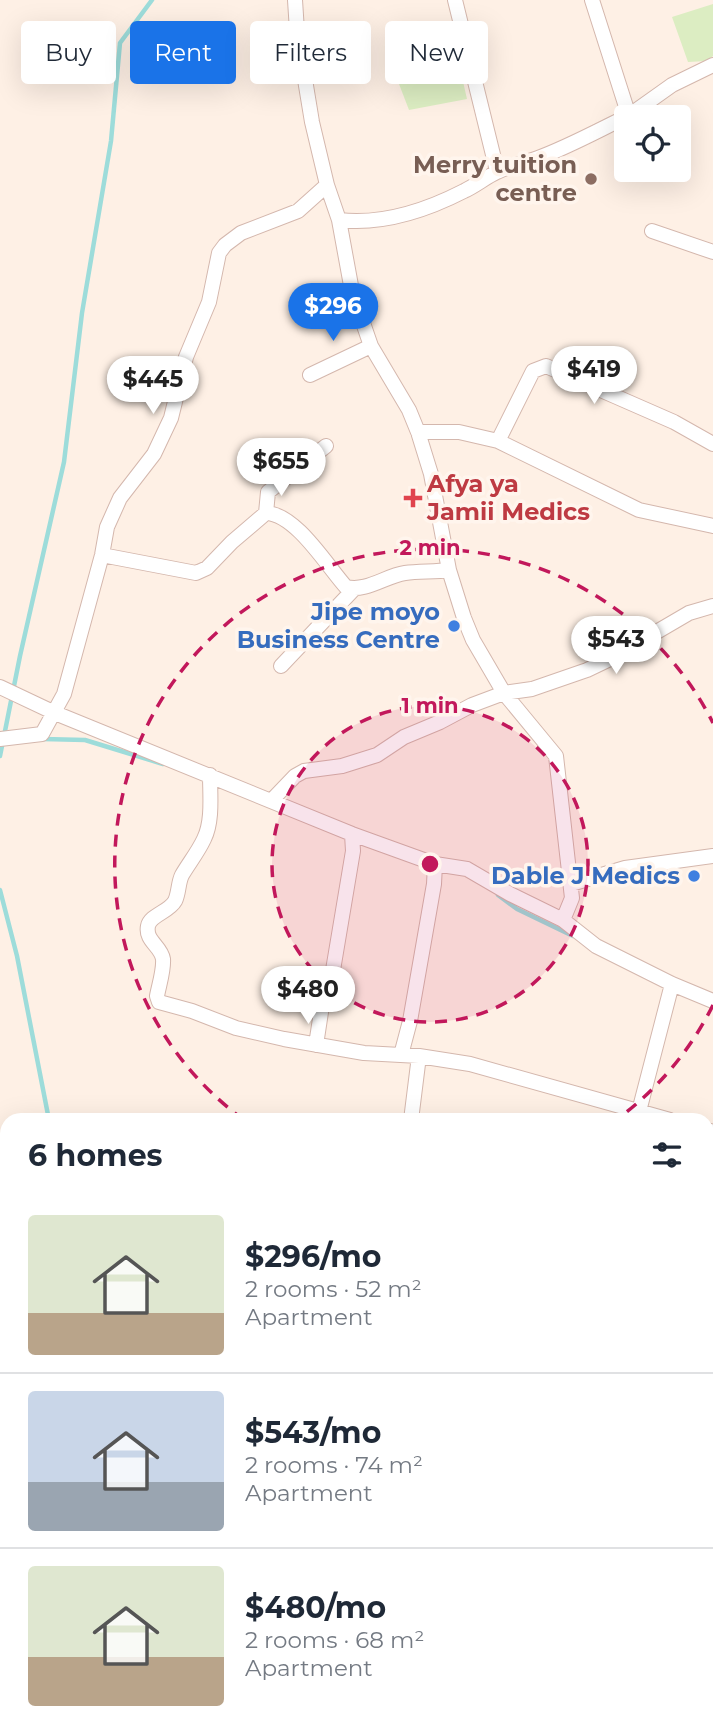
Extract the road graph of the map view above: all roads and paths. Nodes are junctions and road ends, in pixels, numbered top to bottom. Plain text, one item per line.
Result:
1 (295, 0) edge
2 (455, 0) edge
3 (592, 0) edge
4 (713, 66) edge
5 (623, 105) edge
6 (644, 105) edge
7 (614, 123) edge
8 (497, 172) junction
9 (327, 185) junction
10 (339, 220) junction
11 (652, 231) dead end
12 (713, 251) edge
13 (372, 345) junction
14 (310, 375) dead end
15 (418, 432) junction
16 (498, 440) junction
17 (713, 444) edge
18 (326, 446) dead end
19 (266, 513) junction
20 (713, 526) edge
21 (102, 555) junction
22 (449, 570) junction
23 (354, 589) junction
24 (713, 606) edge
25 (281, 666) dead end
26 (0, 687) edge
27 (503, 693) junction
28 (55, 713) junction
29 (0, 739) edge
30 (209, 775) junction
31 (272, 800) junction
32 (352, 834) junction
33 (713, 856) edge
34 (435, 864) junction
35 (571, 884) junction
36 (563, 920) junction
37 (672, 984) junction
38 (713, 1001) edge
39 (316, 1045) junction
40 (401, 1055) junction
41 (419, 1056) junction
42 (412, 1113) edge
43 (628, 1113) edge
44 (639, 1113) edge

1 - 9 street
2 - 8 street
3 - 5 street
4 - 6 street
7 - 8 street
8 - 10 street
9 - 10 street
9 - 21 street
10 - 13 street
11 - 12 street
13 - 14 street
13 - 15 street
15 - 16 street
15 - 22 street
16 - 17 street
16 - 20 street
18 - 19 street
19 - 21 street
19 - 23 street
21 - 28 street
22 - 23 street
22 - 27 street
23 - 25 street
24 - 27 street
26 - 28 street
27 - 31 street
27 - 35 street
28 - 29 street
28 - 30 street
30 - 31 street
30 - 39 street
31 - 32 street
32 - 34 street
32 - 39 street
33 - 35 street
34 - 36 street
34 - 40 street
35 - 36 street
36 - 37 street
37 - 38 street
37 - 44 street
39 - 40 street
40 - 41 street
41 - 42 street
41 - 43 street

